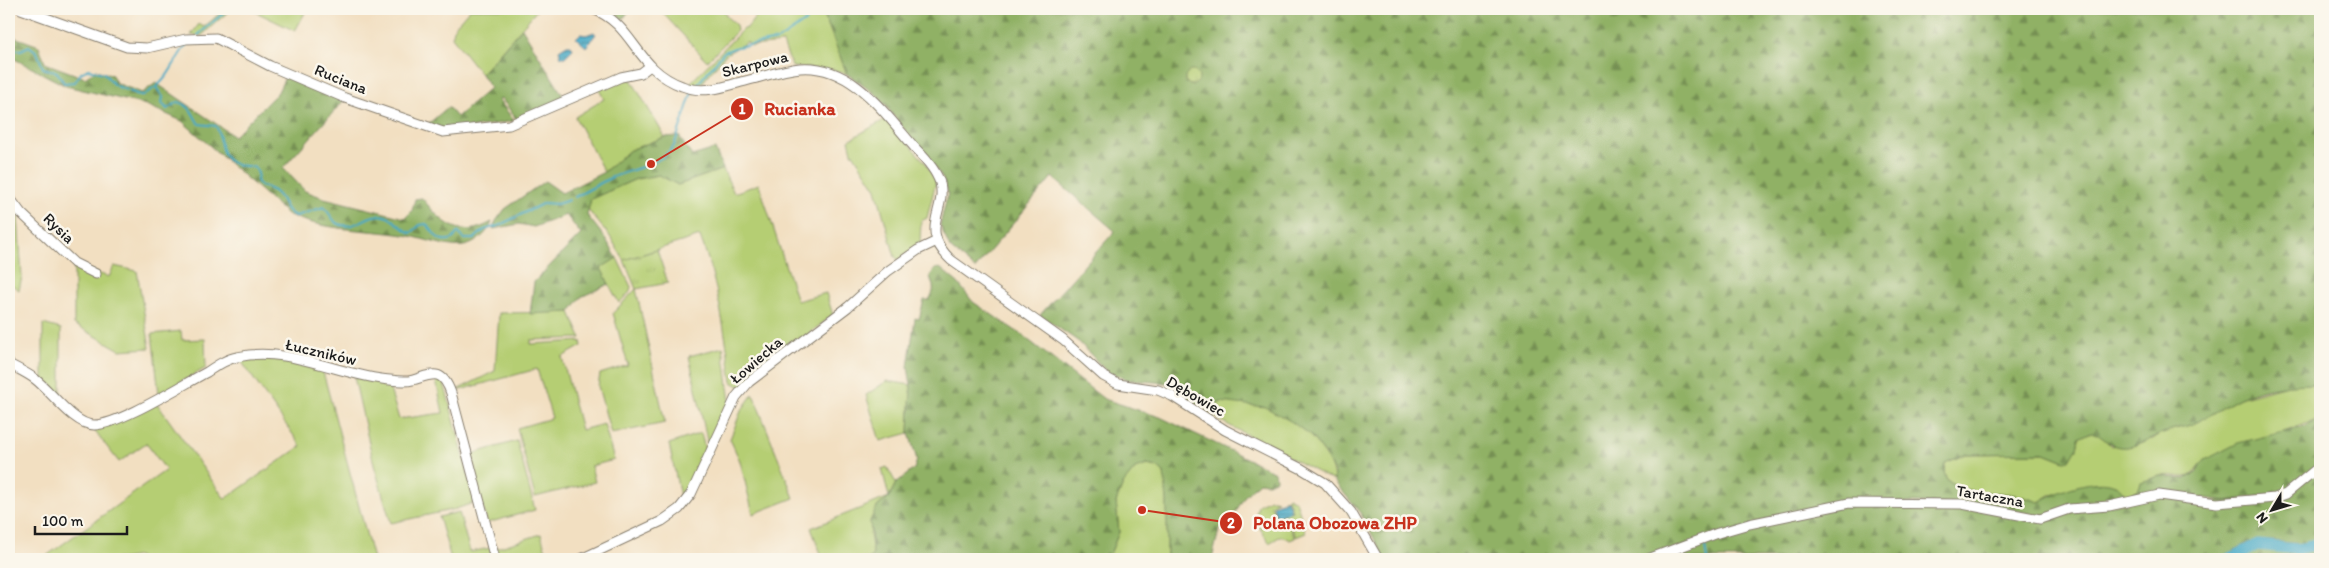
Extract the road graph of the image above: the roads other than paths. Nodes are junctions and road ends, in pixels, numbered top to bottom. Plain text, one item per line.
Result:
1 (21, 9) edge
2 (593, 9) edge
3 (650, 66) junction
4 (9, 196) edge
5 (937, 241) junction
6 (96, 274) dead end
7 (9, 364) edge
8 (2320, 466) edge
9 (495, 559) edge
10 (581, 559) edge
11 (1378, 559) edge
12 (1648, 559) edge

1 - 3 street, Ruciana
2 - 3 street, Skarpowa
3 - 5 street, Skarpowa
4 - 6 street, Rysia
5 - 10 street, Łowiecka
5 - 11 street, Dębowiec
7 - 9 street, Łuczników
8 - 12 street, Tartaczna

